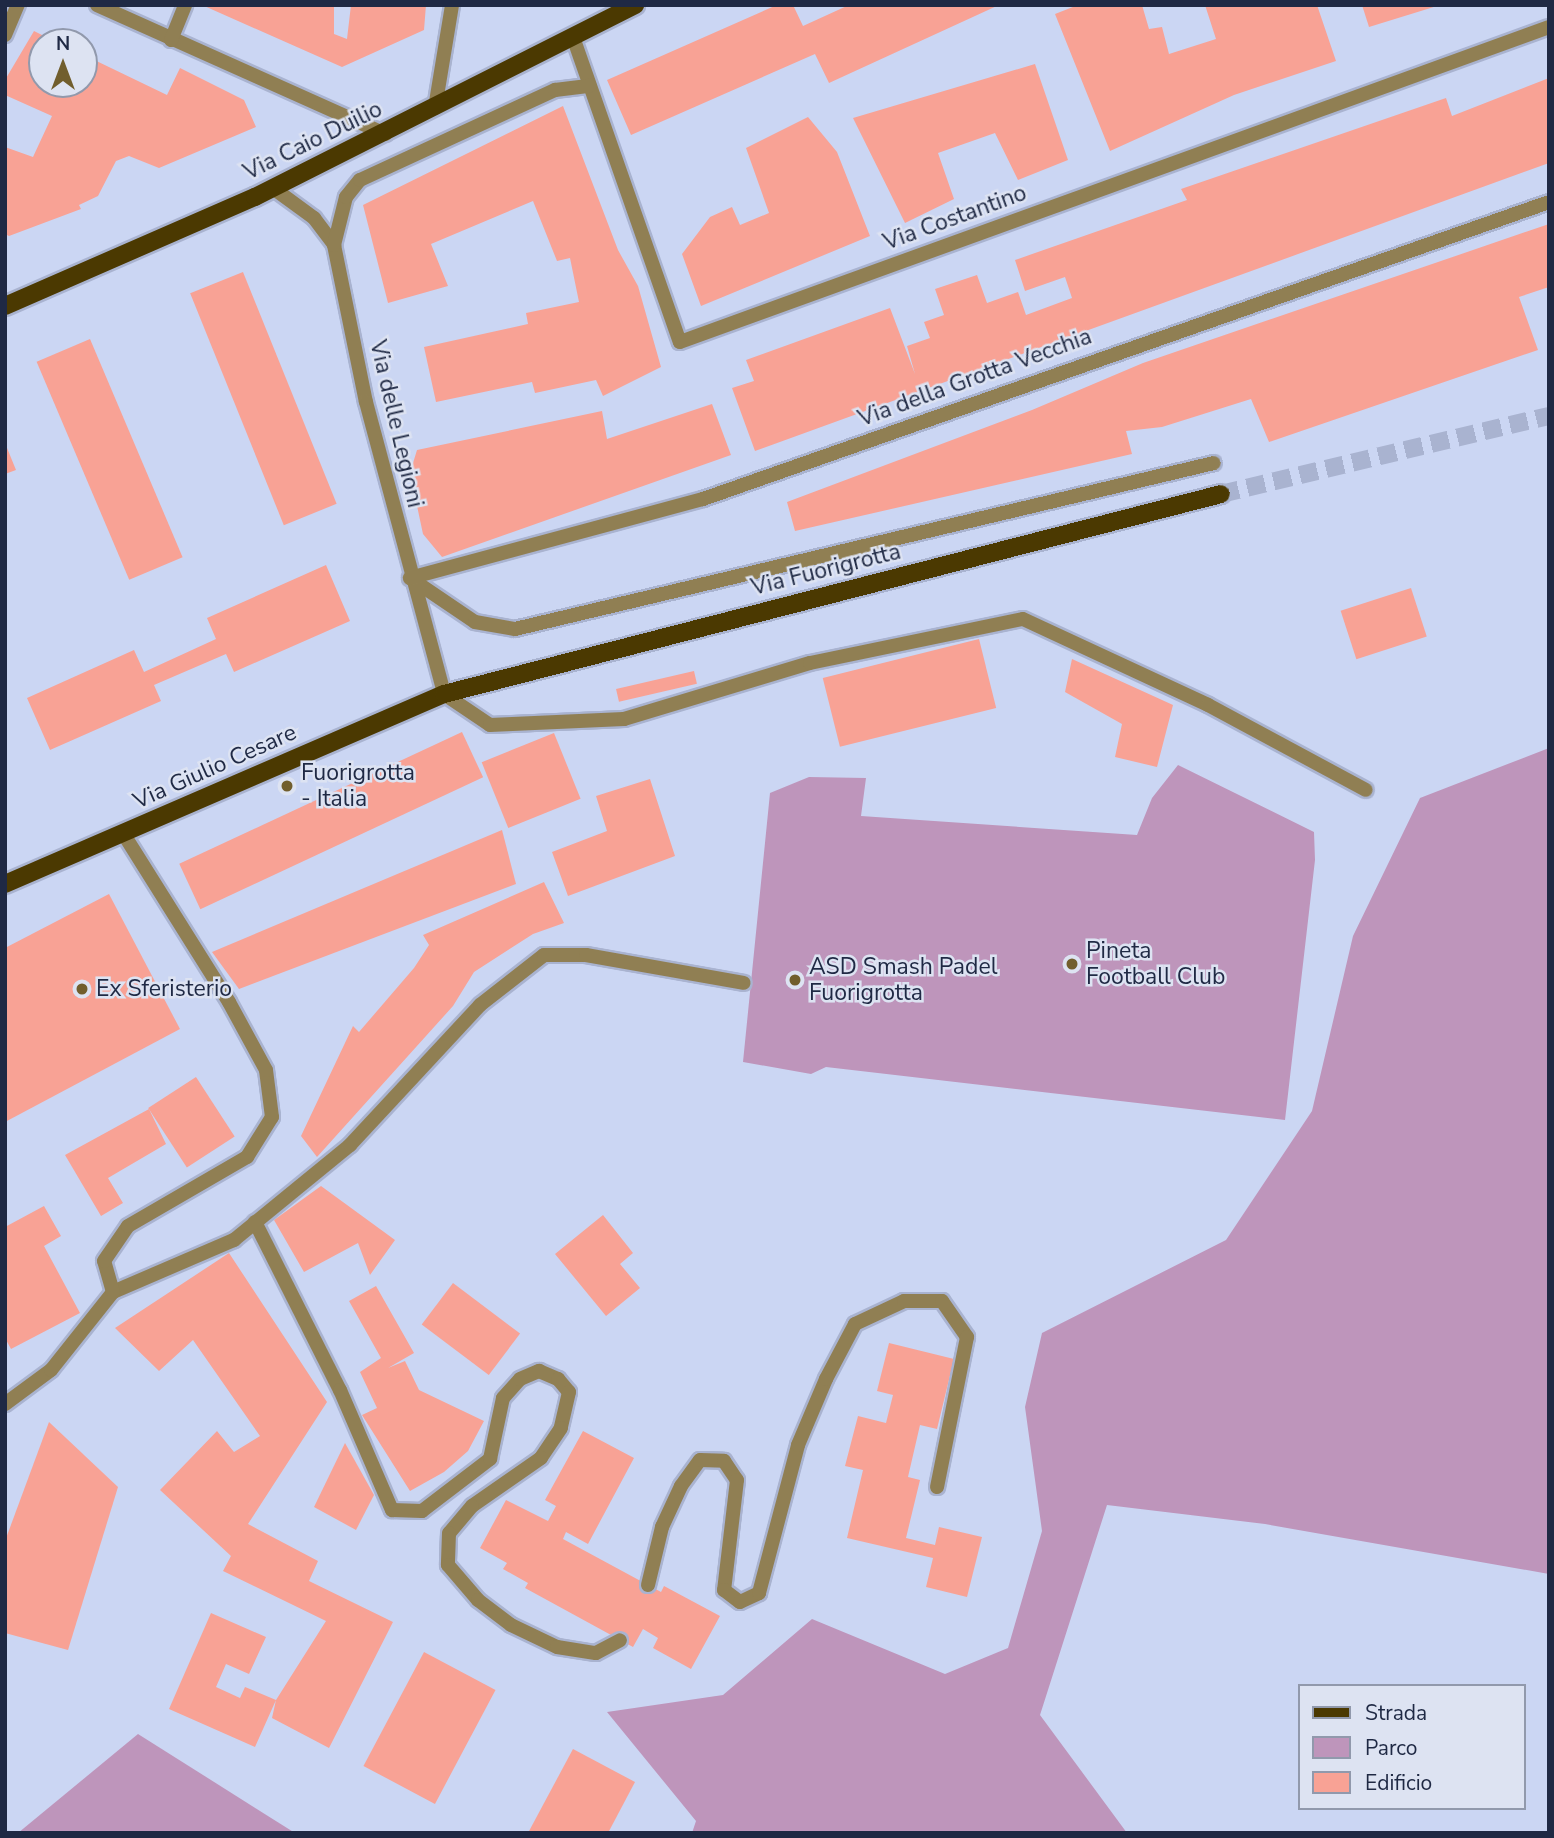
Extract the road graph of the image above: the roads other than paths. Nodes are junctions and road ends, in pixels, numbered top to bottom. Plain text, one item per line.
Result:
1 (18, 5) edge
2 (97, 5) edge
3 (185, 5) edge
4 (452, 5) edge
5 (635, 5) edge
6 (1549, 27) edge
7 (5, 35) edge
8 (573, 37) junction
9 (171, 40) junction
10 (590, 86) junction
11 (435, 108) junction
12 (386, 134) junction
13 (273, 188) junction
14 (1549, 202) edge
15 (334, 245) junction
16 (5, 306) edge
17 (1214, 463) dead end
18 (1221, 494) tunnel mouth
19 (410, 578) junction
20 (443, 694) junction
21 (1366, 790) dead end
22 (123, 834) junction
23 (5, 884) edge
24 (744, 983) dead end
25 (255, 1222) junction
26 (113, 1292) junction
27 (5, 1404) edge
28 (937, 1487) dead end
29 (648, 1585) dead end
30 (620, 1640) dead end

1 - 7 street
2 - 9 street
3 - 9 street
4 - 11 street
5 - 8 main road, Via Caio Duilio
6 - 10 street, Via Costantino
8 - 10 street, Via Costantino
8 - 11 main road, Via Caio Duilio
9 - 12 street
10 - 15 street
11 - 12 main road, Via Caio Duilio
12 - 13 main road, Via Caio Duilio
13 - 15 street, Via delle Legioni
13 - 16 main road, Via Caio Duilio
14 - 19 street, Via della Grotta Vecchia
15 - 19 street, Via delle Legioni
17 - 19 street
18 - 20 main road, Via Fuorigrotta
19 - 20 street, Via delle Legioni
20 - 21 street
20 - 22 main road, Via Giulio Cesare
22 - 23 main road, Via Giulio Cesare
22 - 26 street
24 - 25 street
25 - 26 street
25 - 30 street
26 - 27 street
28 - 29 street

